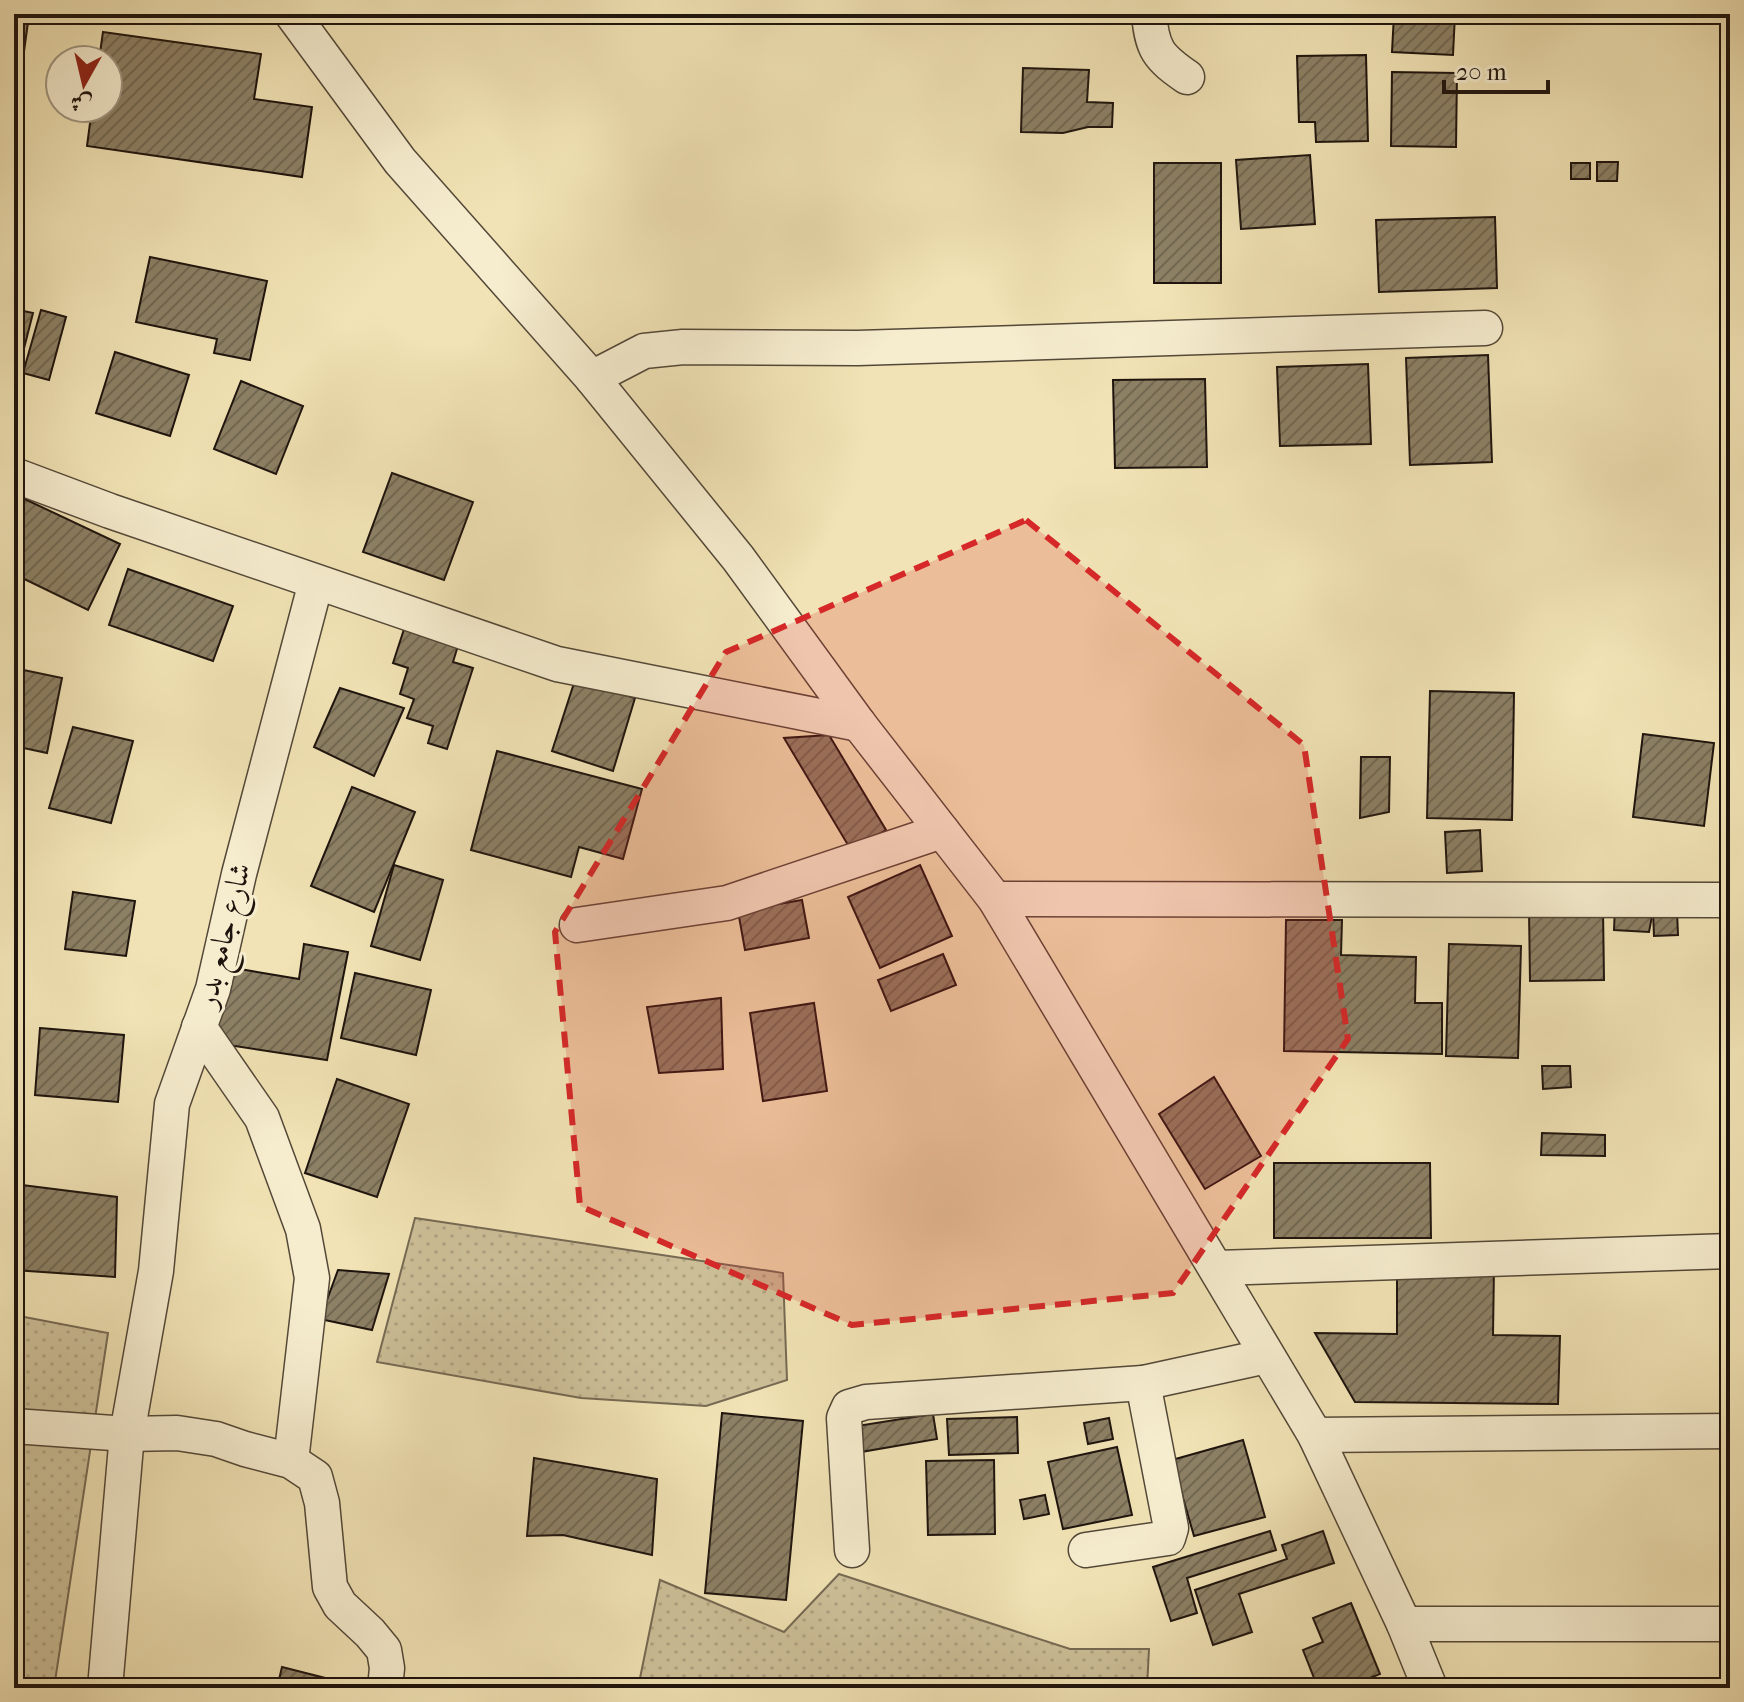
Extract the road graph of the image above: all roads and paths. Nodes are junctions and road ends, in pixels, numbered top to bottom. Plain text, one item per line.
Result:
1 (292, 14) edge
2 (1149, 14) edge
3 (1187, 77) dead end
4 (1485, 328) dead end
5 (592, 378) junction
6 (14, 475) edge
7 (316, 582) junction
8 (859, 724) junction
9 (942, 831) junction
10 (995, 899) junction
11 (1730, 900) edge
12 (577, 925) dead end
13 (199, 1027) junction
14 (1730, 1251) edge
15 (1217, 1268) junction
16 (1267, 1356) junction
17 (1143, 1383) junction
18 (14, 1426) edge
19 (1730, 1431) edge
20 (127, 1434) junction
21 (1315, 1435) junction
22 (291, 1461) junction
23 (852, 1550) dead end
24 (1086, 1550) dead end
25 (1404, 1624) junction
26 (1730, 1624) edge
27 (105, 1688) edge
28 (385, 1688) edge
29 (1430, 1688) edge

1 - 5 street
2 - 3 street
4 - 5 street
5 - 8 street
6 - 7 street
7 - 8 street
7 - 13 street, شارع جامع بدر
8 - 9 street
9 - 10 street
9 - 12 street
10 - 11 street
10 - 15 street
13 - 20 street
13 - 22 street, شارع جامع بدر
14 - 15 street
15 - 16 street
16 - 17 street
16 - 21 street
17 - 23 street
17 - 24 street
18 - 20 street
19 - 21 street
20 - 22 street
20 - 27 street
21 - 25 street
22 - 28 street
25 - 26 street
25 - 29 street

